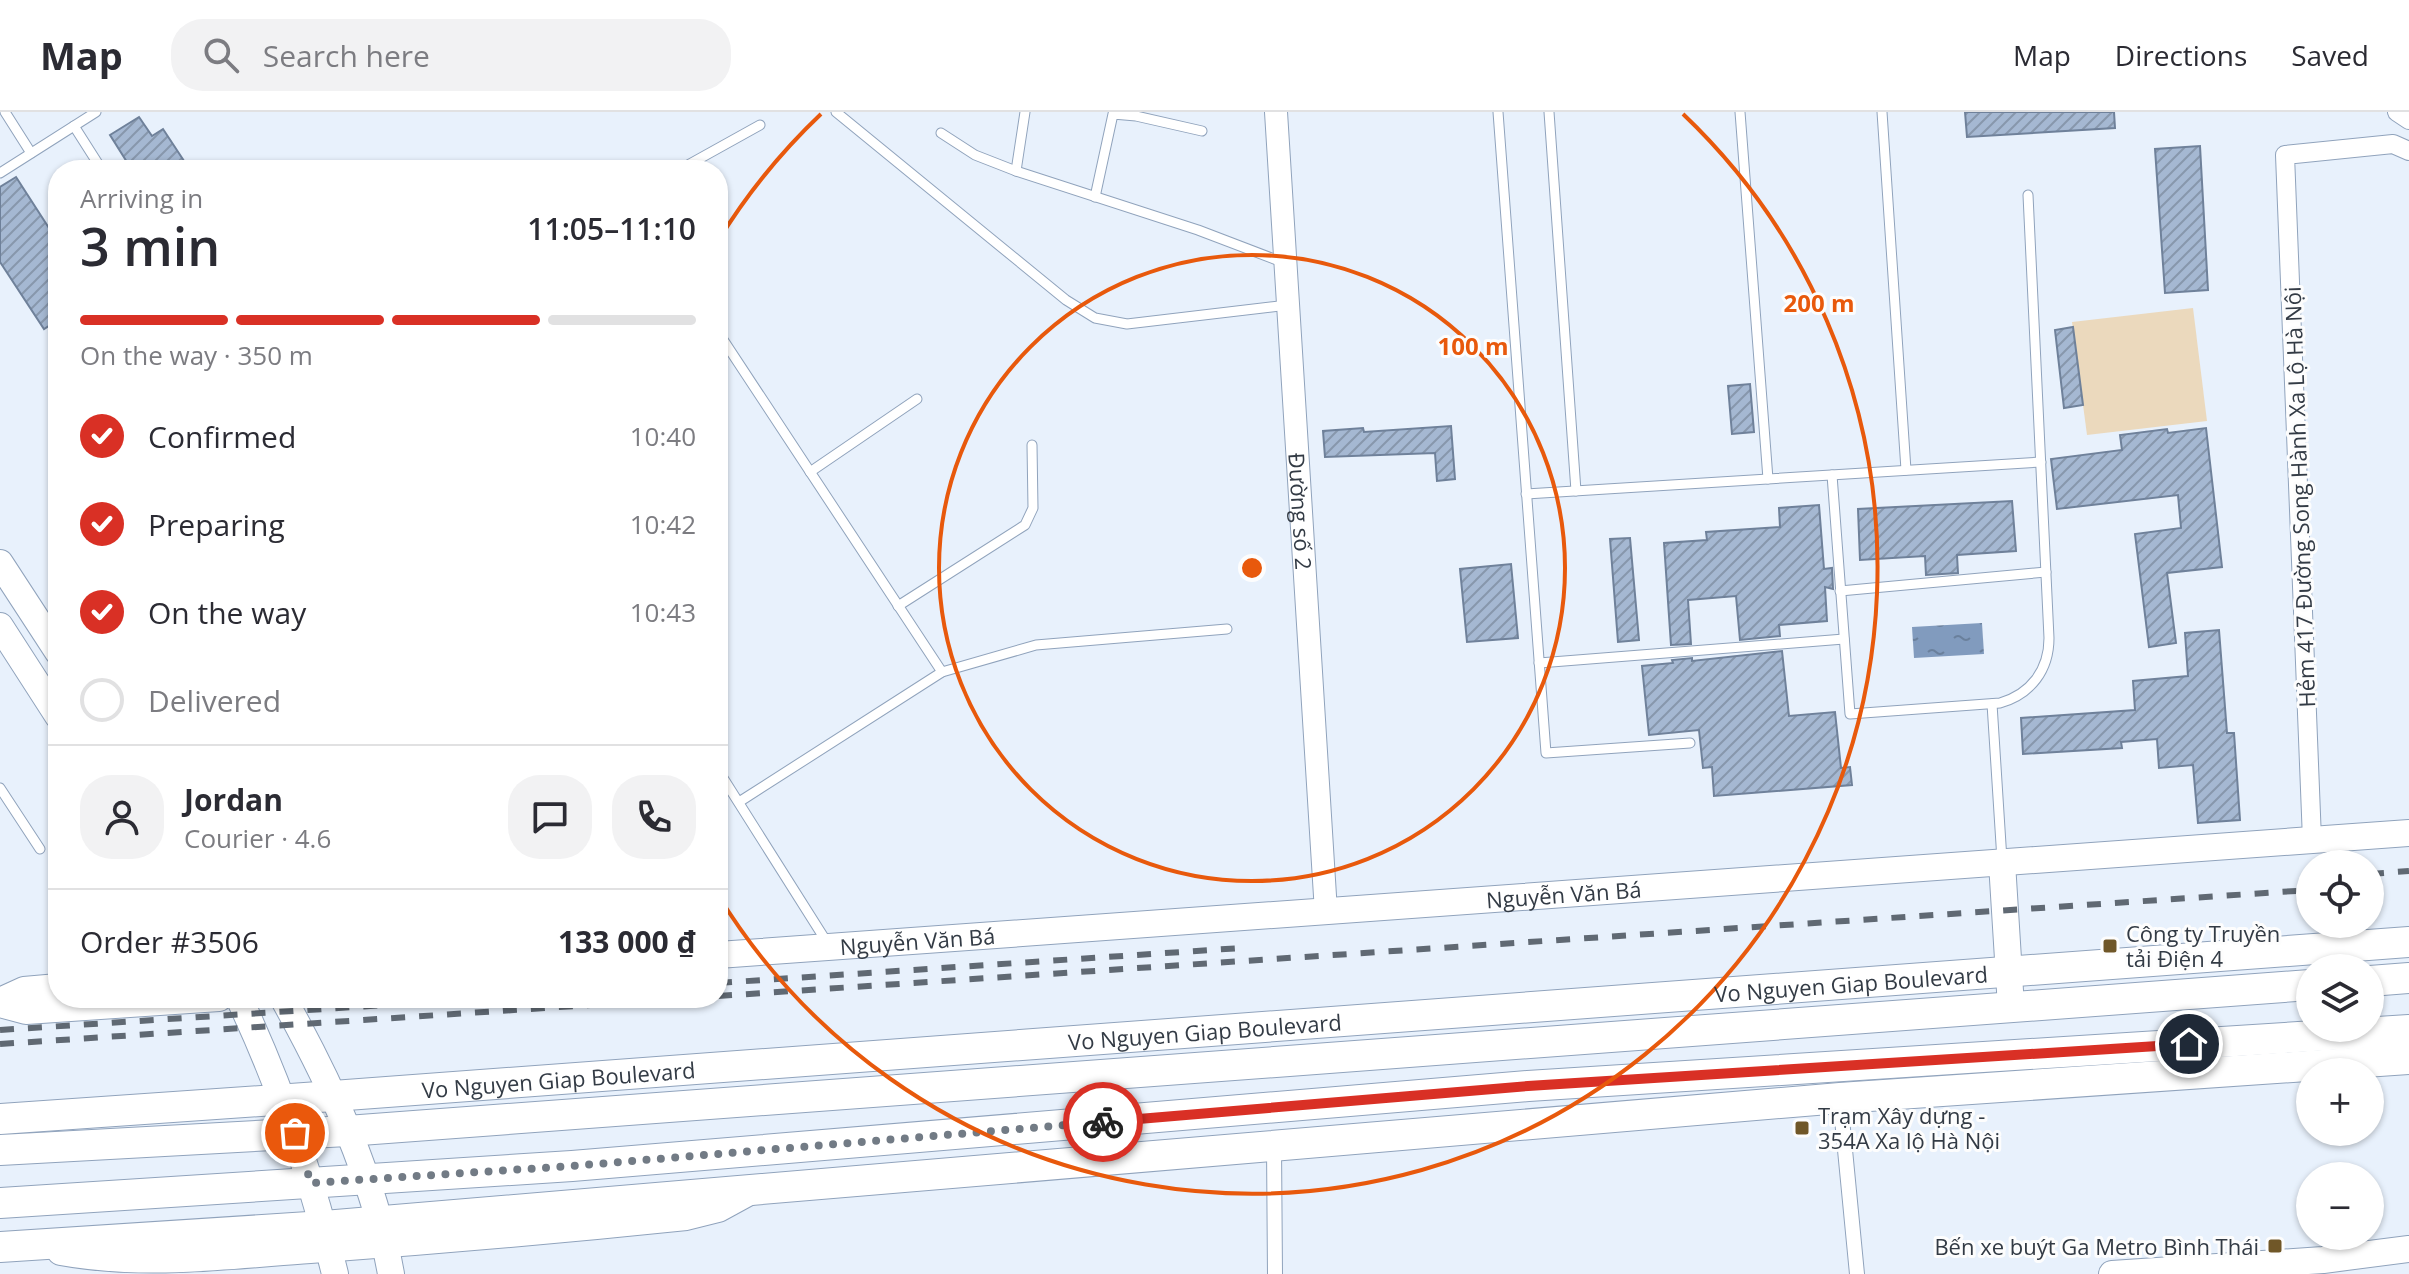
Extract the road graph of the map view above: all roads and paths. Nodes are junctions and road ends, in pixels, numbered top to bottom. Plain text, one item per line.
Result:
1 (5, 112) edge
2 (96, 112) edge
3 (836, 112) edge
4 (1025, 112) edge
5 (1276, 112) edge
6 (1498, 112) edge
7 (1549, 112) edge
8 (1740, 112) edge
9 (1882, 112) edge
10 (2397, 112) edge
11 (2409, 120) edge
12 (760, 125) dead end
13 (74, 126) junction
14 (1202, 131) dead end
15 (941, 133) dead end
16 (2409, 151) edge
17 (31, 153) junction
18 (96, 160) edge
19 (697, 160) edge
20 (1016, 171) junction
21 (0, 173) edge
22 (2028, 195) dead end
23 (1095, 197) junction
24 (1285, 264) junction
25 (1288, 305) junction
26 (728, 347) edge
27 (917, 399) dead end
28 (1032, 445) dead end
29 (2041, 462) junction
30 (1906, 470) junction
31 (810, 472) junction
32 (1832, 475) junction
33 (1768, 479) junction
34 (1576, 491) junction
35 (1526, 494) junction
36 (0, 563) edge
37 (2046, 572) junction
38 (1840, 591) junction
39 (898, 606) junction
40 (0, 626) edge
41 (1227, 629) dead end
42 (48, 637) edge
43 (1844, 639) junction
44 (1539, 663) junction
45 (942, 672) junction
46 (48, 700) edge
47 (1992, 704) junction
48 (1690, 743) dead end
49 (728, 785) edge
50 (0, 788) edge
51 (739, 802) junction
52 (2409, 833) edge
53 (2312, 840) junction
54 (40, 849) dead end
55 (2002, 863) junction
56 (1326, 912) junction
57 (2409, 942) edge
58 (830, 947) junction
59 (728, 954) edge
60 (2009, 972) junction
61 (2409, 978) edge
62 (2384, 980) edge
63 (2296, 986) edge
64 (48, 988) edge
65 (0, 1003) edge
66 (2011, 1007) junction
67 (71, 1008) edge
68 (243, 1008) edge
69 (288, 1008) edge
70 (2409, 1030) edge
71 (2409, 1059) edge
72 (333, 1096) junction
73 (283, 1098) junction
74 (1840, 1098) junction
75 (0, 1119) edge
76 (347, 1131) junction
77 (295, 1133) junction
78 (1274, 1147) junction
79 (0, 1150) edge
80 (512, 1170) junction
81 (417, 1176) junction
82 (367, 1180) junction
83 (311, 1183) junction
84 (752, 1189) junction
85 (0, 1203) edge
86 (585, 1203) junction
87 (383, 1232) junction
88 (0, 1247) edge
89 (329, 1249) edge
90 (2409, 1249) edge
91 (2128, 1273) edge
92 (391, 1274) edge
93 (1275, 1274) edge
94 (1857, 1274) edge

1 - 17 lane
2 - 13 lane
3 - 25 lane
4 - 20 lane
5 - 24 street, Đường số 2
6 - 35 lane
7 - 34 lane
8 - 33 lane
9 - 30 lane
10 - 11 street
12 - 19 lane
13 - 17 lane
13 - 18 lane
14 - 23 lane
15 - 20 lane
16 - 53 street, Hẻm 417 Đường Song Hành Xa Lộ Hà Nội
17 - 21 lane
20 - 23 lane
22 - 29 lane
23 - 24 lane
24 - 25 street, Đường số 2
25 - 56 street, Đường số 2
26 - 31 lane
27 - 31 lane
28 - 39 lane
29 - 30 lane
29 - 37 lane
30 - 32 lane
31 - 39 lane
32 - 33 lane
32 - 38 lane
33 - 34 lane
34 - 35 lane
35 - 44 lane
36 - 42 main road
37 - 38 lane
37 - 47 lane
38 - 43 lane
39 - 45 lane
40 - 46 main road
41 - 45 lane
43 - 44 lane
43 - 47 lane
44 - 48 lane
45 - 51 lane
47 - 55 lane
49 - 51 lane
50 - 54 lane
51 - 58 lane
52 - 53 main road, Nguyễn Văn Bá
53 - 55 main road, Nguyễn Văn Bá
55 - 56 main road, Nguyễn Văn Bá
55 - 60 main road
56 - 58 main road, Nguyễn Văn Bá
57 - 60 highway, Vo Nguyen Giap Boulevard
58 - 59 main road, Nguyễn Văn Bá
60 - 66 main road
60 - 72 highway, Vo Nguyen Giap Boulevard
61 - 62 highway
63 - 66 highway, Vo Nguyen Giap Boulevard
64 - 65 main road
65 - 67 main road
66 - 76 highway, Vo Nguyen Giap Boulevard
68 - 73 main road
69 - 72 main road
70 - 80 highway
71 - 74 highway
72 - 73 highway, Vo Nguyen Giap Boulevard
72 - 76 main road
73 - 75 highway, Vo Nguyen Giap Boulevard
73 - 77 main road
74 - 78 highway
74 - 94 street
76 - 77 highway, Vo Nguyen Giap Boulevard
76 - 82 main road
77 - 79 highway, Vo Nguyen Giap Boulevard
77 - 83 main road
78 - 84 highway
78 - 93 street
80 - 81 highway
80 - 86 highway
81 - 82 highway
81 - 87 highway
82 - 83 highway
82 - 87 main road
83 - 85 highway
83 - 89 main road
84 - 86 highway
84 - 87 main road
86 - 87 highway
87 - 89 highway
87 - 92 main road
88 - 89 highway
90 - 91 main road

